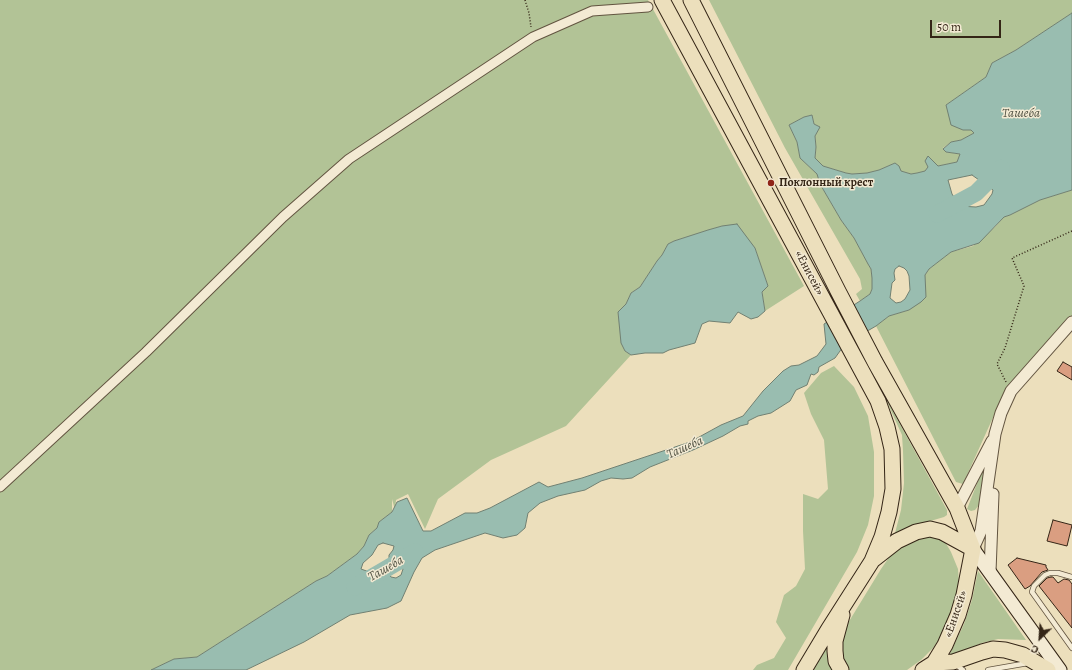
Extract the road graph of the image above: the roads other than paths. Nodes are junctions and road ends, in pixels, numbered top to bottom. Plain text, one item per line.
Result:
1 (662, 0) edge
2 (691, 0) edge
3 (648, 6) dead end
4 (1072, 322) edge
5 (996, 434) junction
6 (0, 487) edge
7 (957, 508) junction
8 (973, 549) junction
9 (872, 561) junction
10 (990, 572) junction
11 (1072, 577) edge
12 (850, 595) junction
13 (1072, 648) edge
14 (958, 666) edge
15 (1042, 666) edge
16 (930, 668) edge
17 (804, 670) edge
18 (840, 670) edge
19 (988, 670) edge
20 (1060, 670) edge

1 - 9 highway, «Енисей»
2 - 7 highway, «Енисей»
3 - 6 street
4 - 5 street
5 - 7 street
5 - 8 street
5 - 10 street
7 - 8 highway, «Енисей»
8 - 9 highway, «Енисей»
8 - 10 main road
8 - 16 highway, «Енисей»
9 - 12 highway, «Енисей»
10 - 20 main road
11 - 13 lane
12 - 17 highway, «Енисей»
12 - 18 highway, «Енисей»
14 - 15 highway
14 - 16 highway
15 - 19 lane

